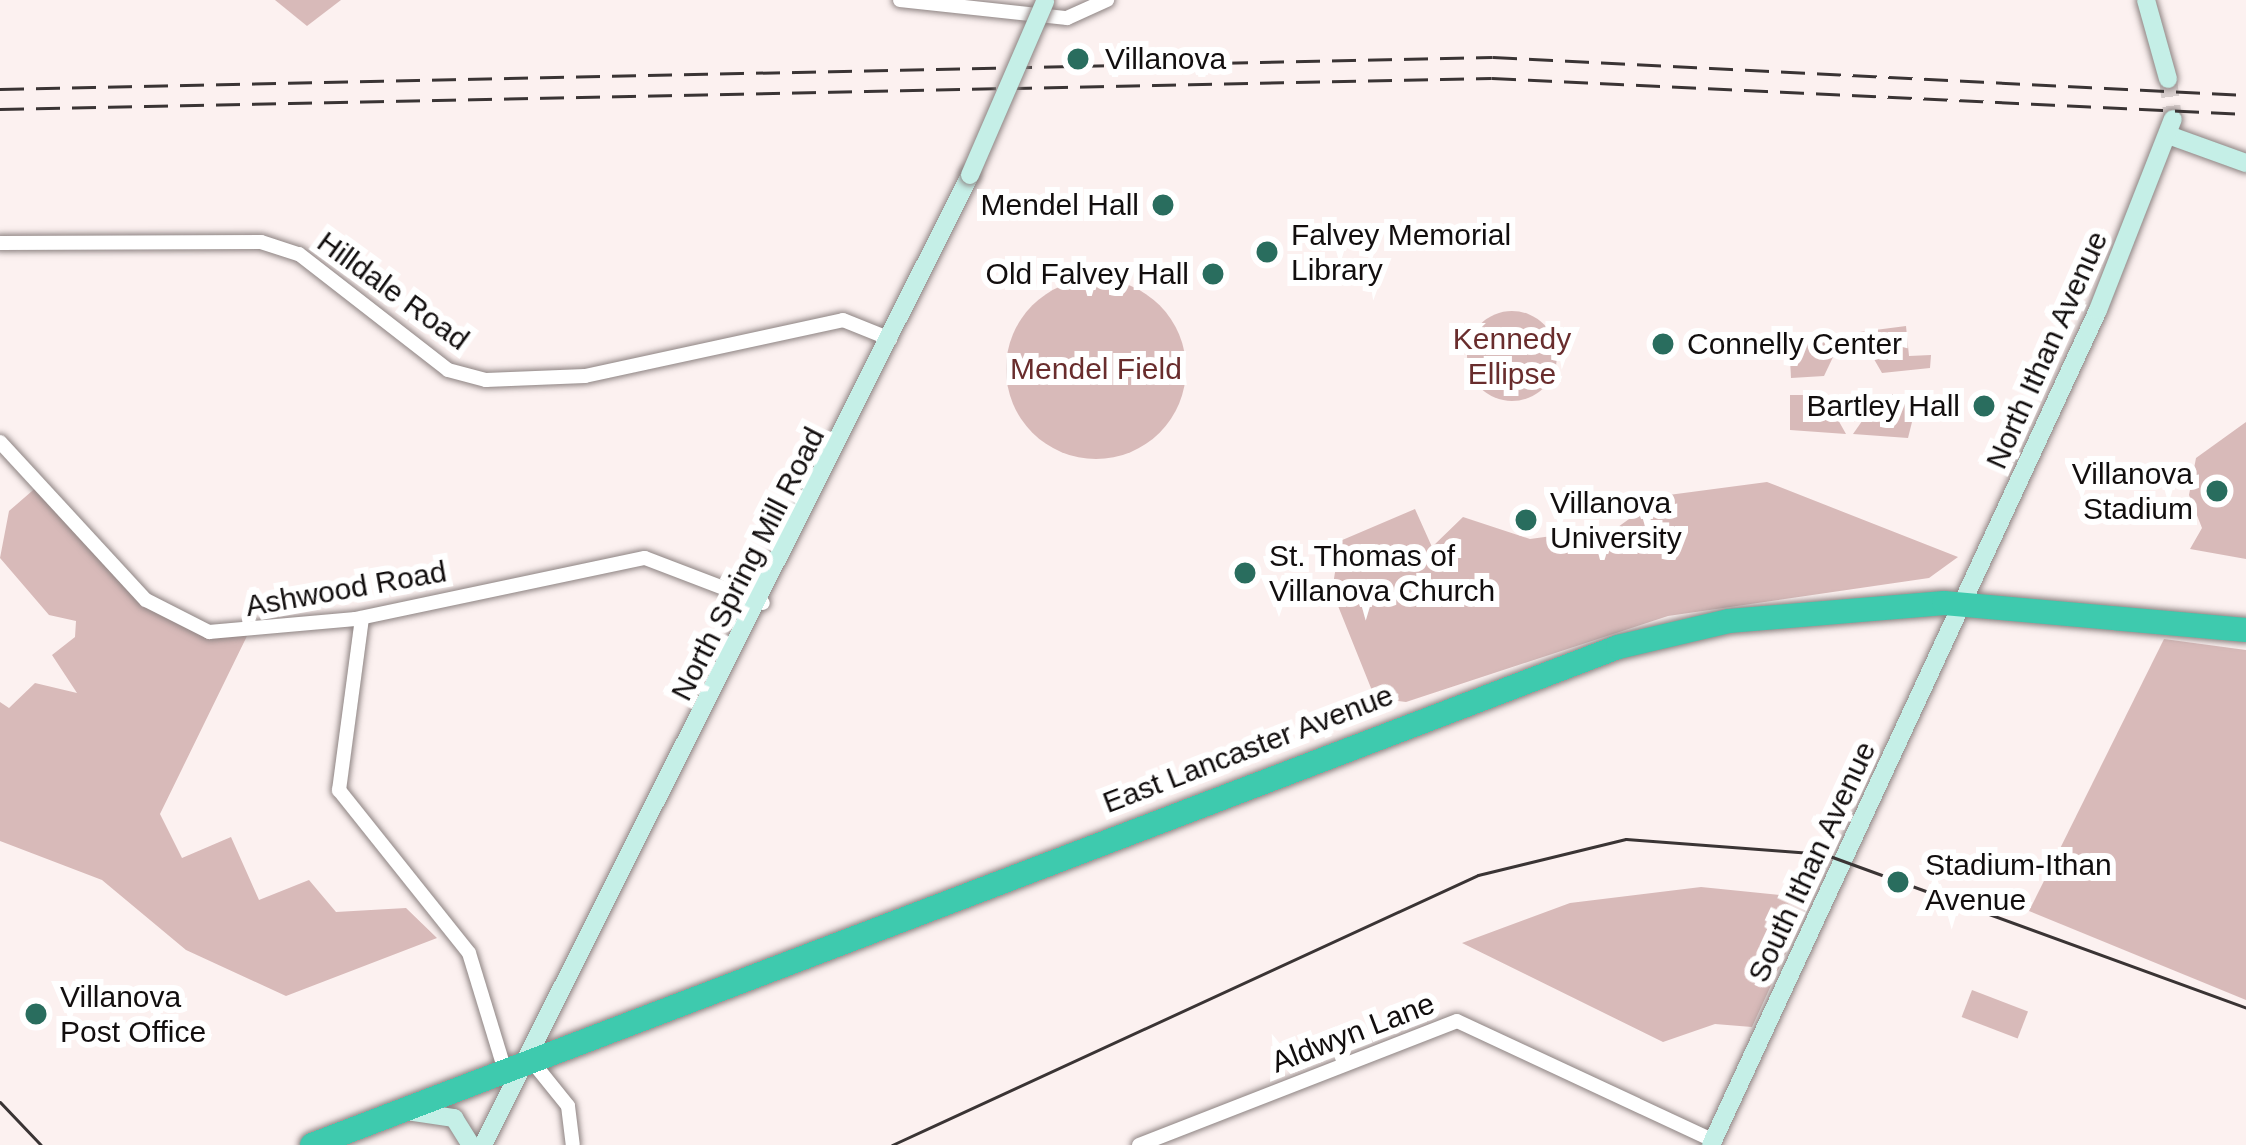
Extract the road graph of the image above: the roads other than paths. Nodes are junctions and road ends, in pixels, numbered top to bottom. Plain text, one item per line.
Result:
1 (900, 0) edge
2 (979, 0) edge
3 (1107, 0) edge
4 (2146, 0) edge
5 (1045, 1) edge
6 (970, 15) junction
7 (2168, 79) tunnel mouth
8 (2246, 163) edge
9 (0, 243) edge
10 (890, 339) junction
11 (0, 442) edge
12 (763, 603) junction
13 (1965, 603) junction
14 (362, 617) junction
15 (2246, 630) edge
16 (531, 1060) junction
17 (505, 1071) junction
18 (407, 1111) junction
19 (1713, 1143) edge
20 (312, 1145) edge
21 (471, 1145) edge
22 (483, 1145) edge
23 (573, 1145) edge
24 (1139, 1145) edge

1 - 6 street
2 - 6 street
3 - 6 street
4 - 7 main road
5 - 10 main road, North Spring Mill Road, bridge
8 - 13 main road, North Ithan Avenue
9 - 10 street, Hilldale Road
10 - 12 main road, North Spring Mill Road
11 - 14 street, Ashwood Road
12 - 14 street, Ashwood Road
12 - 16 main road, North Spring Mill Road
13 - 15 highway, East Lancaster Avenue
13 - 16 highway, East Lancaster Avenue
13 - 19 main road, South Ithan Avenue
14 - 17 street
16 - 17 highway, East Lancaster Avenue
16 - 22 main road, North Spring Mill Road
16 - 23 street
17 - 18 highway, East Lancaster Avenue
18 - 20 highway, East Lancaster Avenue
18 - 21 main road
19 - 24 street, Aldwyn Lane

